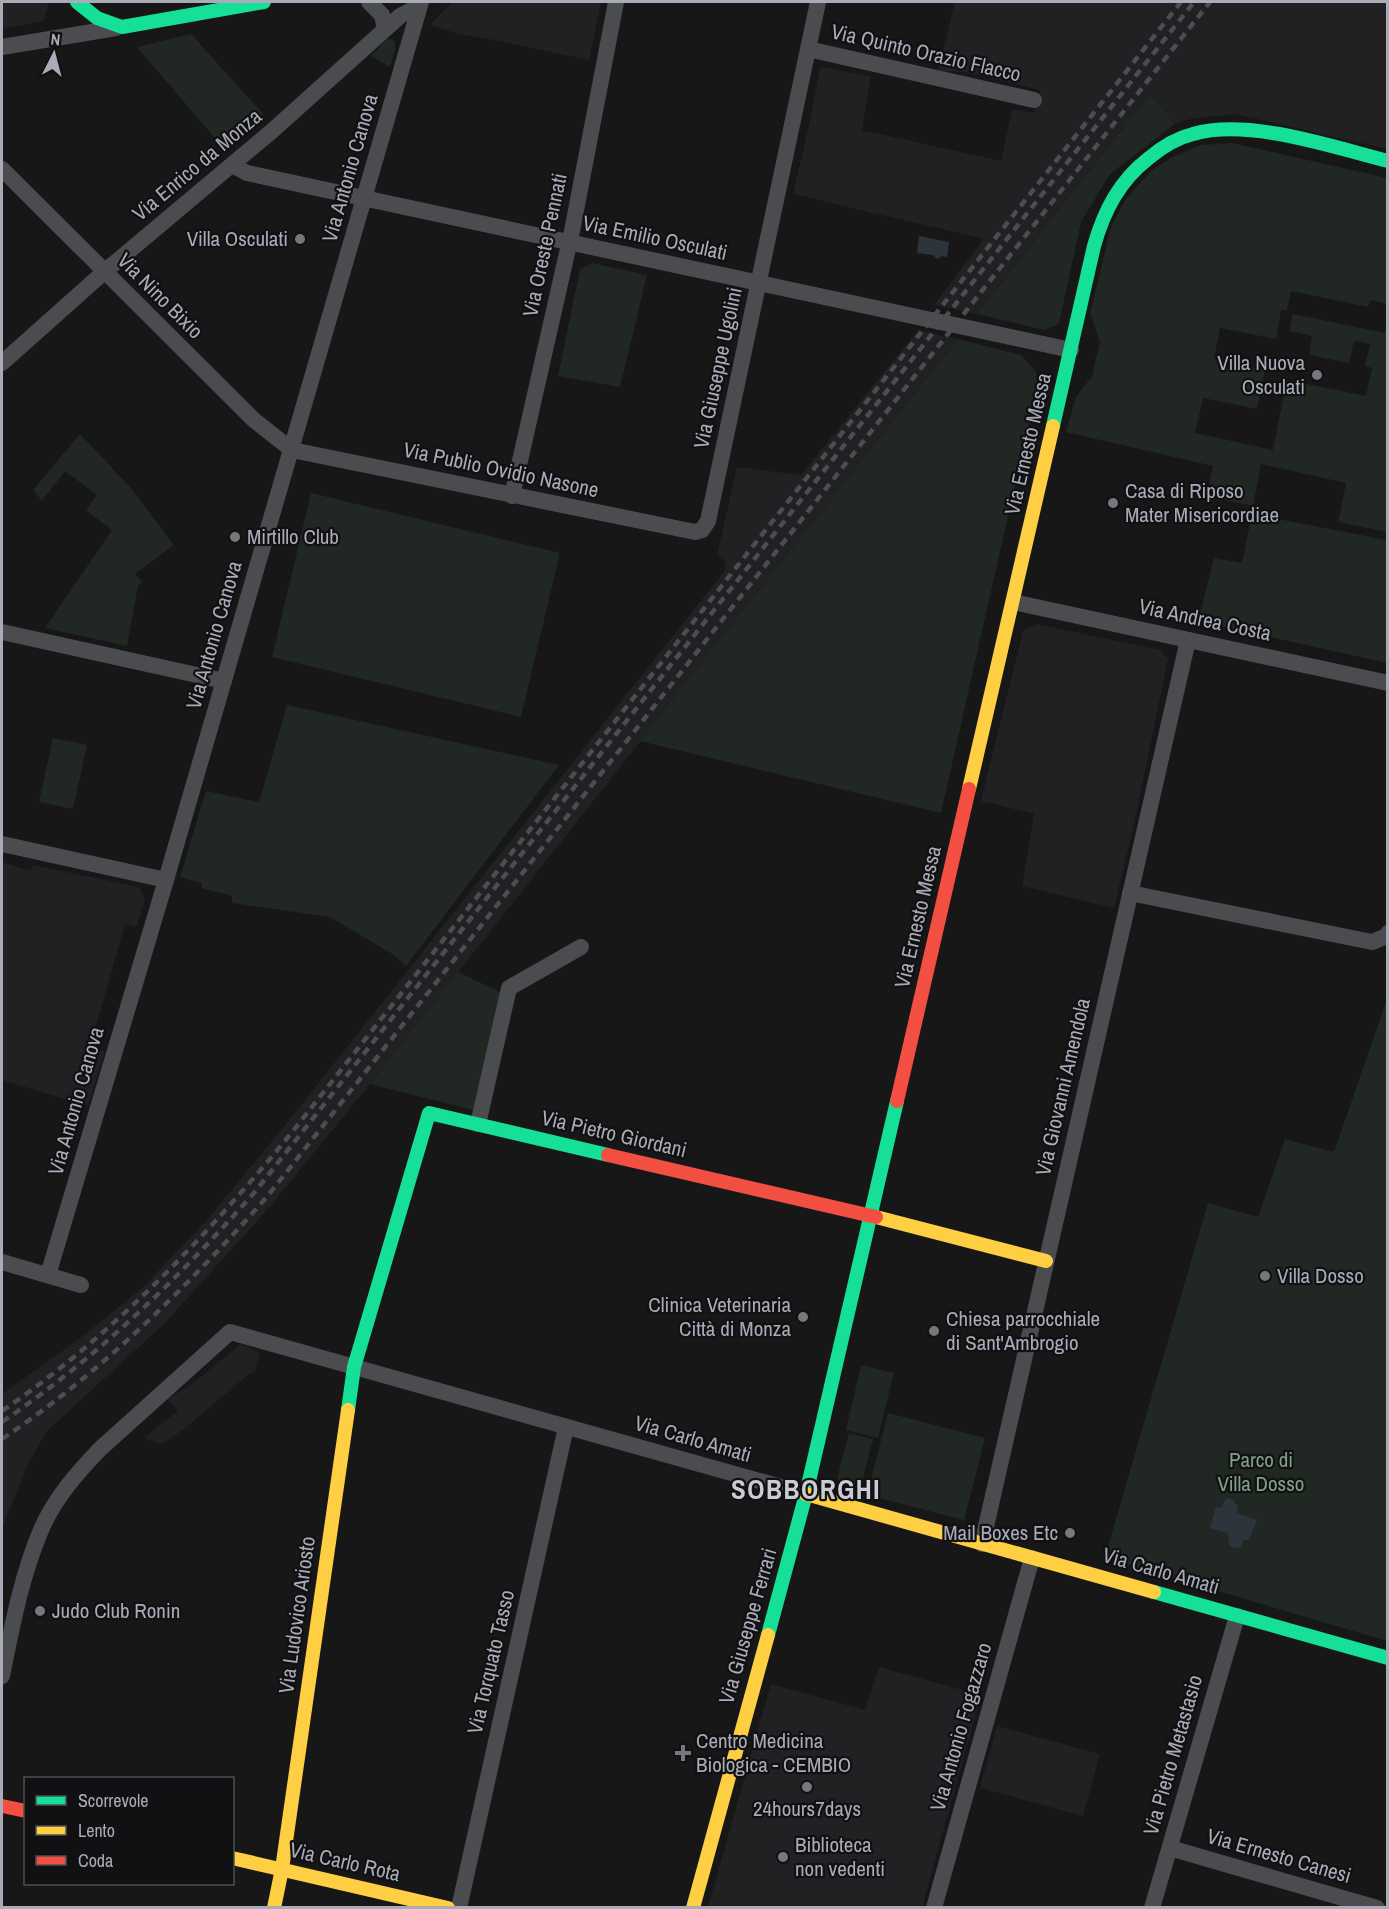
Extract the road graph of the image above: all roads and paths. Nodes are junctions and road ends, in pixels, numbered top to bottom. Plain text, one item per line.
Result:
1 (77, 2) edge
2 (264, 2) edge
3 (369, 2) edge
4 (616, 2) edge
5 (818, 2) edge
6 (420, 4) edge
7 (122, 27) junction
8 (385, 29) junction
9 (2, 47) edge
10 (808, 49) junction
11 (1034, 100) dead end
12 (1388, 161) edge
13 (232, 165) junction
14 (2, 169) edge
15 (365, 199) junction
16 (569, 243) junction
17 (104, 272) junction
18 (758, 282) junction
19 (1071, 350) junction
20 (2, 363) edge
21 (292, 450) junction
22 (512, 496) junction
23 (702, 530) joint
24 (1013, 602) junction
25 (2, 632) edge
26 (1188, 640) junction
27 (224, 681) junction
28 (1388, 683) edge
29 (2, 844) edge
30 (166, 880) junction
31 (1130, 893) junction
32 (1388, 933) edge
33 (581, 947) dead end
34 (478, 1124) junction
35 (871, 1216) junction
36 (1047, 1261) junction
37 (2, 1262) edge
38 (48, 1275) junction
39 (81, 1285) dead end
40 (354, 1367) junction
41 (566, 1427) junction
42 (806, 1494) junction
43 (982, 1544) junction
44 (1032, 1558) junction
45 (1237, 1616) junction
46 (1388, 1658) edge
47 (2, 1676) edge
48 (2, 1806) edge
49 (24, 1811) edge
50 (1170, 1848) junction
51 (234, 1858) edge
52 (282, 1869) junction
53 (274, 1908) edge
54 (448, 1908) edge
55 (459, 1908) edge
56 (693, 1908) edge
57 (934, 1908) edge
58 (1152, 1908) edge
59 (1377, 1908) edge

1 - 7 street
2 - 7 street
3 - 8 street
4 - 16 street, Via Oreste Pennati
5 - 10 street, Via Giuseppe Ugolini
6 - 8 street, Via Enrico da Monza
6 - 15 street, Via Antonio Canova
7 - 9 street
8 - 13 street, Via Enrico da Monza
10 - 11 street, Via Quinto Orazio Flacco
10 - 18 street, Via Giuseppe Ugolini
12 - 19 street, Via Ernesto Messa
13 - 15 street, Via Emilio Osculati
13 - 17 street, Via Enrico da Monza
14 - 17 street, Via Nino Bixio
15 - 16 street, Via Emilio Osculati
15 - 21 street, Via Antonio Canova
16 - 18 street, Via Emilio Osculati
16 - 22 street, Via Oreste Pennati
17 - 20 street, Via Enrico da Monza
17 - 21 street, Via Nino Bixio
18 - 19 street, Via Emilio Osculati
18 - 23 street, Via Giuseppe Ugolini
19 - 24 street, Via Ernesto Messa
21 - 22 street, Via Publio Ovidio Nasone
21 - 27 street, Via Antonio Canova
22 - 23 street, Via Publio Ovidio Nasone
24 - 26 street, Via Andrea Costa
24 - 35 street, Via Ernesto Messa
25 - 27 street
26 - 28 street, Via Andrea Costa
26 - 31 street, Via Giovanni Amendola
27 - 30 street, Via Antonio Canova
29 - 30 street
30 - 38 street, Via Antonio Canova
31 - 32 street
31 - 36 street, Via Giovanni Amendola
33 - 34 street
34 - 35 street, Via Pietro Giordani
34 - 40 street, Via Pietro Giordani
35 - 36 street, Via Pietro Giordani
35 - 42 street, Via Ernesto Messa
36 - 43 street, Via Giovanni Amendola
37 - 38 street
38 - 39 street
40 - 41 street, Via Carlo Amati
40 - 47 street, Via Carlo Amati
40 - 52 street, Via Ludovico Ariosto
41 - 42 street, Via Carlo Amati
41 - 55 street, Via Torquato Tasso
42 - 43 street, Via Carlo Amati
42 - 56 street, Via Giuseppe Ferrari
43 - 44 street, Via Carlo Amati
44 - 45 street, Via Carlo Amati
44 - 57 street, Via Antonio Fogazzaro
45 - 46 street, Via Carlo Amati
45 - 50 street, Via Pietro Metastasio
48 - 49 street
50 - 58 street, Via Pietro Metastasio
50 - 59 street, Via Ernesto Canesi
51 - 52 street, Via Carlo Rota
52 - 53 street, Via Ludovico Ariosto
52 - 54 street, Via Carlo Rota

